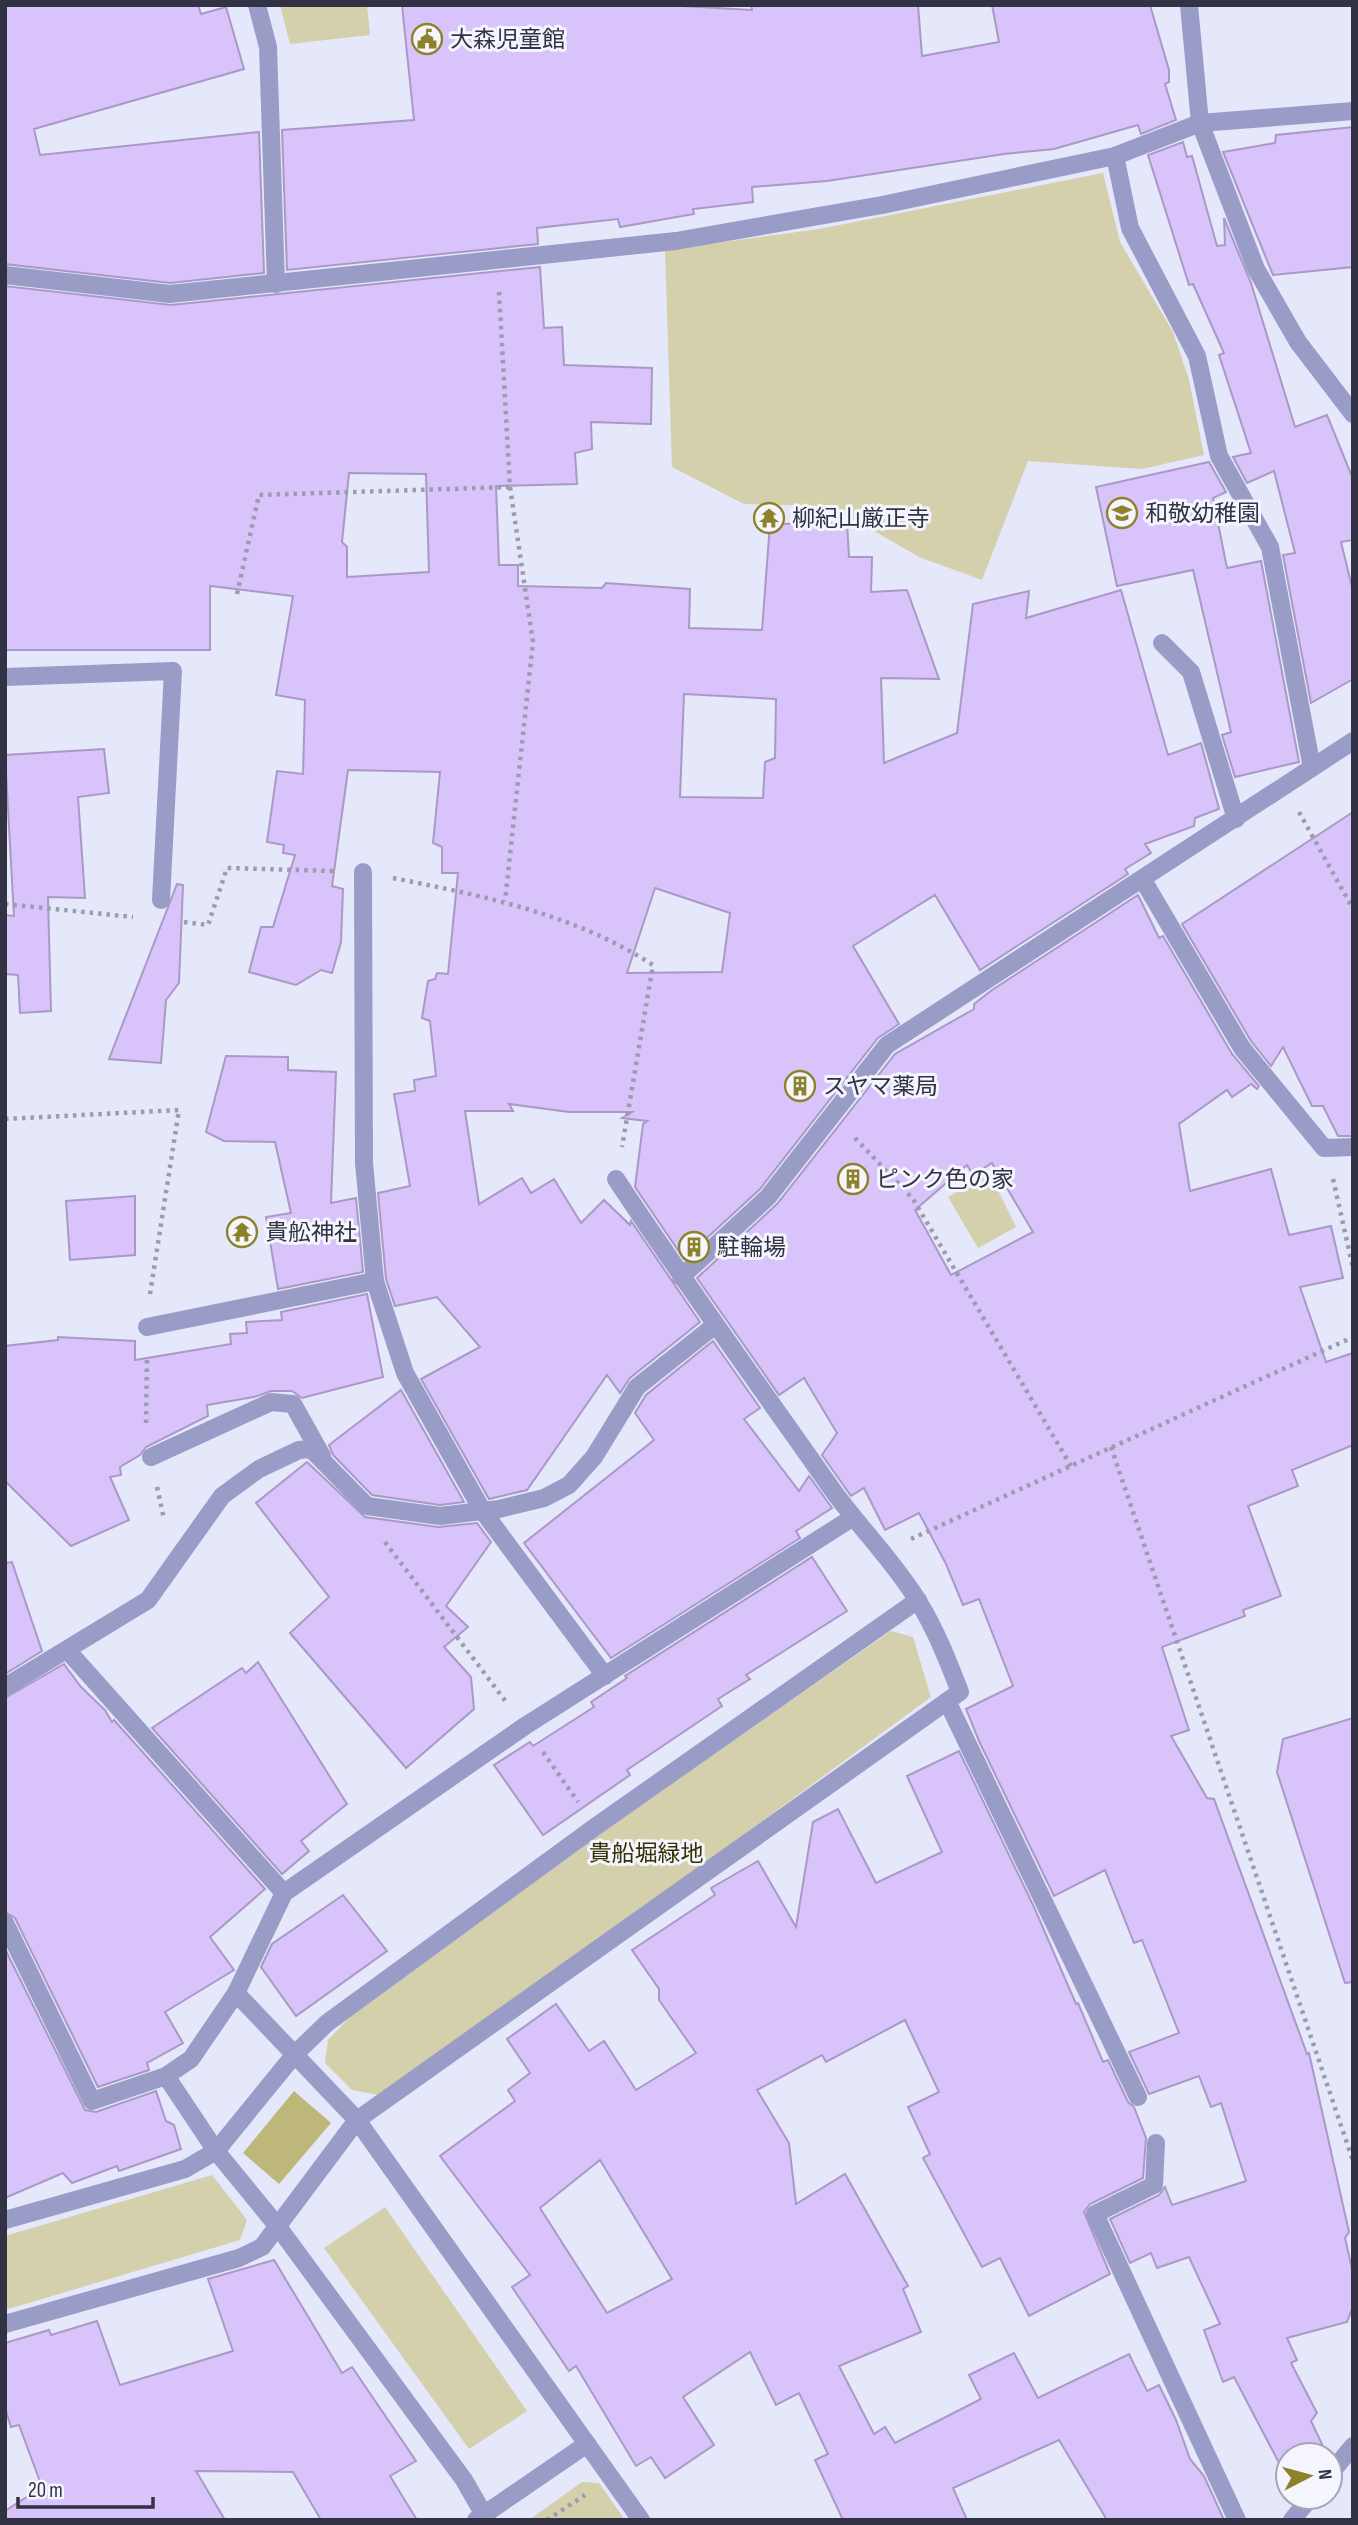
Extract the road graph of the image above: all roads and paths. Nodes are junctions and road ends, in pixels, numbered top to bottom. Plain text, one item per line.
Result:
1 (257, 5) edge
2 (1189, 5) edge
3 (1353, 111) edge
4 (1200, 123) junction
5 (1115, 156) junction
6 (497, 260) junction
7 (5, 275) edge
8 (276, 284) junction
9 (1352, 411) edge
10 (510, 487) junction
11 (237, 594) dead end
12 (1162, 643) dead end
13 (5, 677) edge
14 (1353, 741) edge
15 (1312, 768) junction
16 (1285, 787) junction
17 (1236, 819) junction
18 (363, 872) joint
19 (1143, 880) junction
20 (161, 900) dead end
21 (505, 901) junction
22 (1353, 909) edge
23 (833, 1114) junction
24 (5, 1119) edge
25 (1353, 1147) edge
26 (1324, 1148) junction
27 (616, 1179) joint
28 (1353, 1268) edge
29 (681, 1277) junction
30 (375, 1280) junction
31 (147, 1326) junction
32 (714, 1326) junction
33 (1353, 1337) edge
34 (1111, 1447) junction
35 (151, 1457) junction
36 (323, 1458) junction
37 (1072, 1466) junction
38 (368, 1506) junction
39 (482, 1510) junction
40 (852, 1518) junction
41 (883, 1552) junction
42 (175, 1564) junction
43 (918, 1600) junction
44 (67, 1650) junction
45 (604, 1676) junction
46 (5, 1687) edge
47 (947, 1700) junction
48 (525, 1726) junction
49 (595, 1827) junction
50 (284, 1893) junction
51 (5, 1923) edge
52 (236, 1993) junction
53 (295, 2054) junction
54 (166, 2076) junction
55 (1138, 2097) dead end
56 (357, 2120) junction
57 (1156, 2143) dead end
58 (216, 2151) junction
59 (1353, 2161) edge
60 (5, 2220) edge
61 (279, 2228) junction
62 (5, 2324) edge
63 (587, 2444) junction
64 (594, 2489) dead end
65 (483, 2518) edge
66 (547, 2520) edge
67 (641, 2520) edge
68 (1237, 2520) edge

1 - 8 street
2 - 4 street
3 - 4 street
4 - 5 street
4 - 9 street
5 - 6 street
5 - 15 street
6 - 8 street
6 - 10 path
7 - 8 street
10 - 11 path
10 - 21 path
12 - 17 street
13 - 20 street
14 - 15 street
15 - 16 street
16 - 17 street
16 - 22 path
17 - 19 street
18 - 21 path
18 - 30 street
19 - 23 street
19 - 26 street
21 - 27 path
23 - 29 street
23 - 37 path
24 - 31 path
25 - 26 street
26 - 28 path
27 - 29 street
29 - 32 street
30 - 31 street
30 - 39 street
31 - 35 path
32 - 39 street
32 - 40 street
33 - 34 path
34 - 37 path
34 - 59 path
35 - 36 street
35 - 42 path
36 - 38 street
36 - 42 street
37 - 41 path
38 - 39 street
38 - 48 path
39 - 45 street
40 - 41 street
40 - 45 street
41 - 43 street
42 - 44 street
43 - 47 street
43 - 49 street
44 - 46 street
44 - 50 street
45 - 48 street
47 - 55 street
47 - 56 street
48 - 49 path
48 - 50 street
49 - 53 street
50 - 52 street
51 - 54 street
52 - 53 street
52 - 54 street
53 - 56 street
53 - 58 street
54 - 58 street
56 - 61 street
56 - 63 street
57 - 68 street
58 - 60 street
58 - 61 street
61 - 62 street
61 - 65 street
63 - 65 street
63 - 67 street
64 - 66 path

